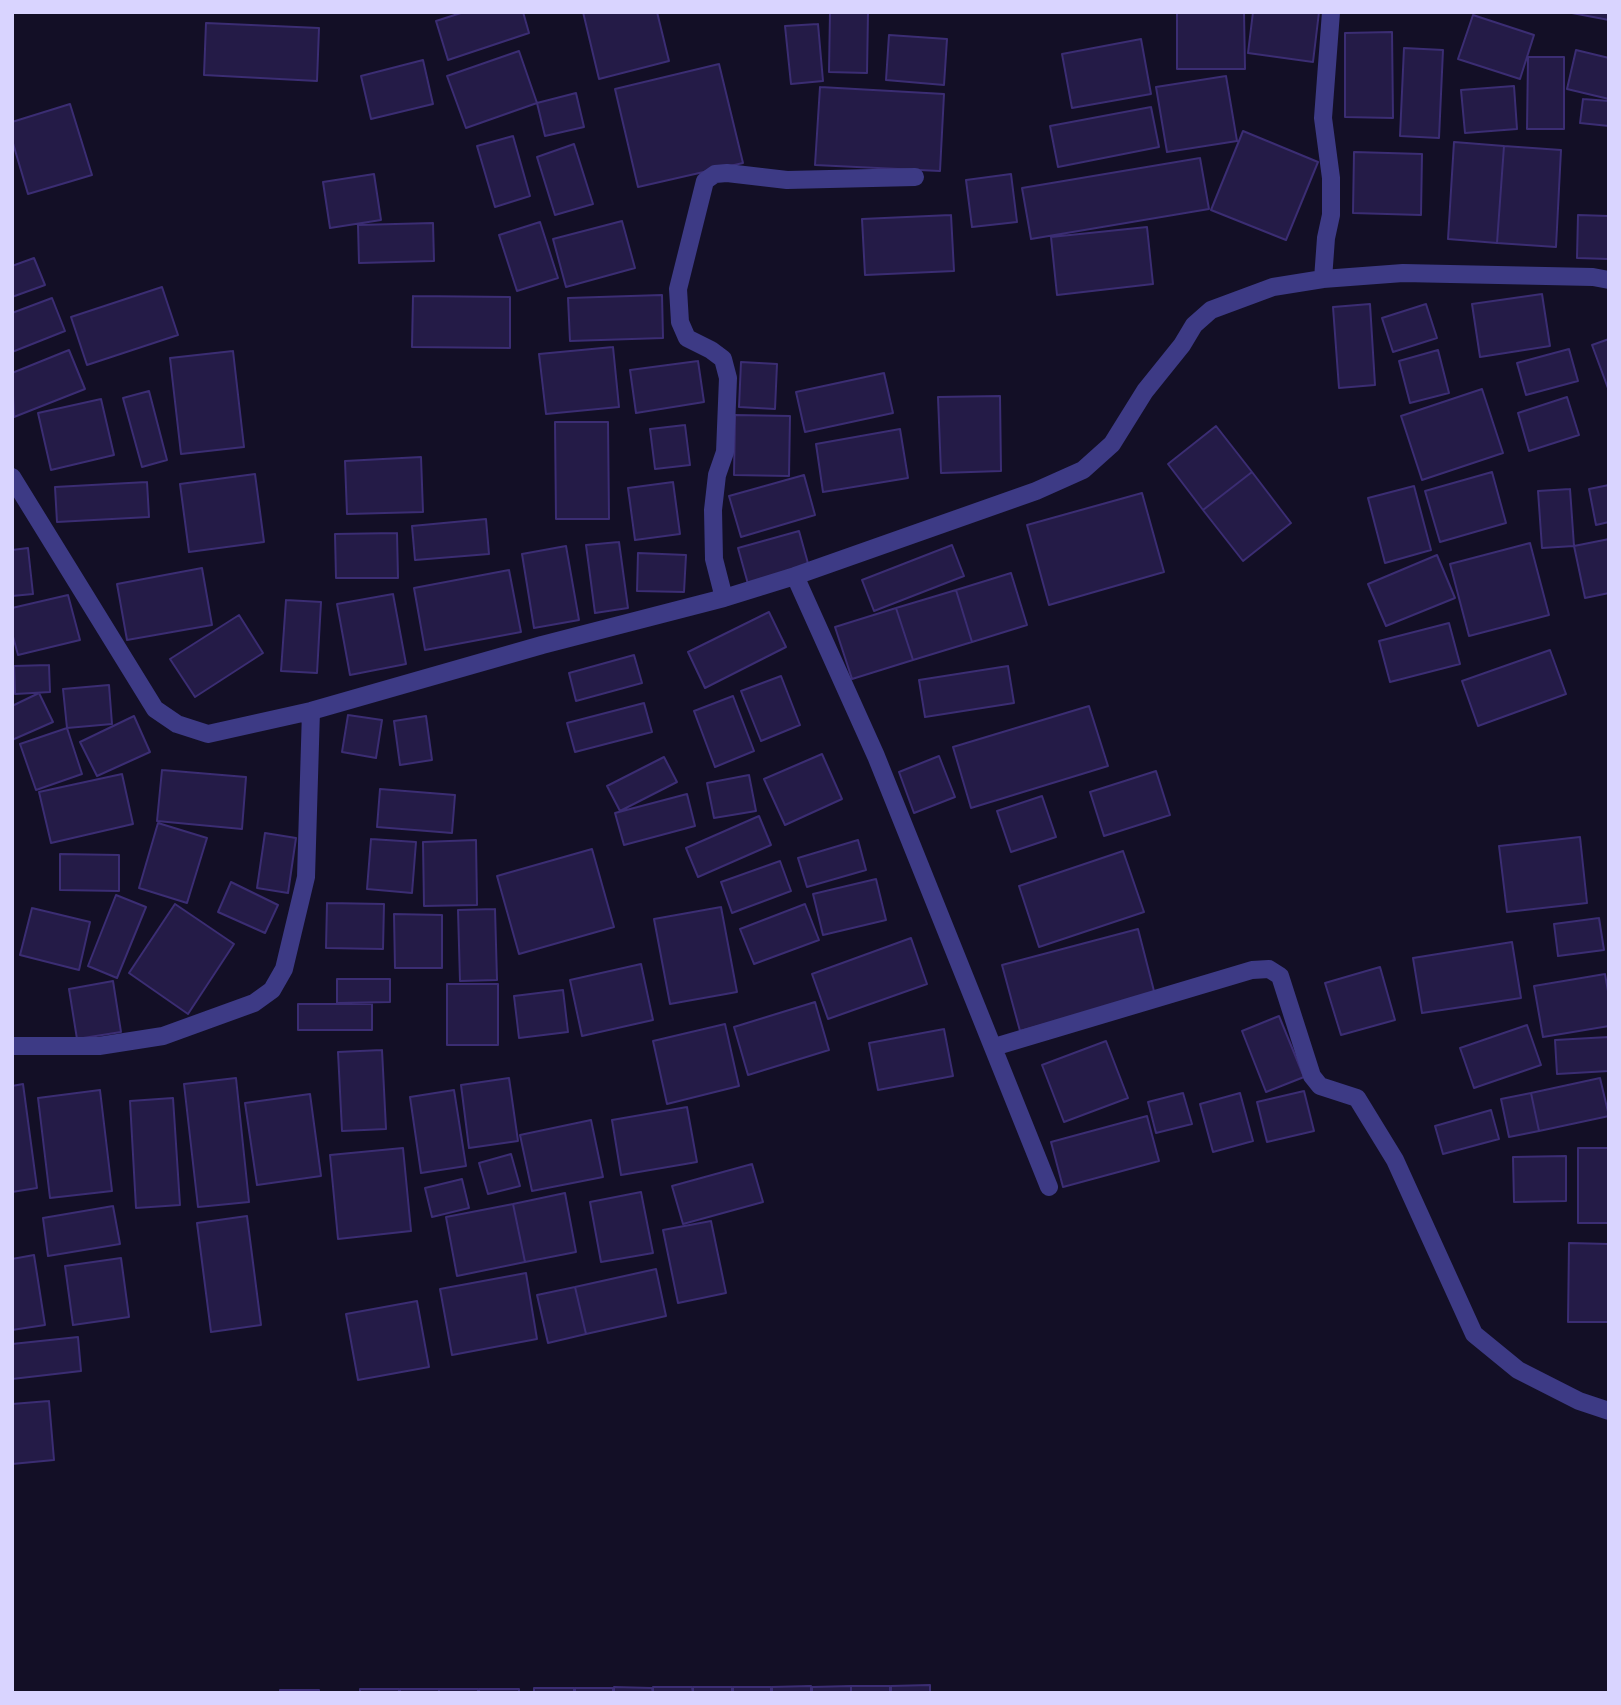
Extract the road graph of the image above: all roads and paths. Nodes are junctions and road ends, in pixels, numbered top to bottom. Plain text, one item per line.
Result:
1 (1331, 12) edge
2 (915, 177) dead end
3 (1323, 279) junction
4 (1609, 280) edge
5 (12, 477) edge
6 (795, 576) junction
7 (724, 598) junction
8 (311, 711) junction
9 (12, 1045) edge
10 (994, 1047) junction
11 (1049, 1187) dead end
12 (1609, 1411) edge

1 - 3 street
2 - 7 street
3 - 4 street
3 - 6 street
5 - 8 street
6 - 7 street
6 - 10 street
7 - 8 street
8 - 9 street
10 - 11 street
10 - 12 street

